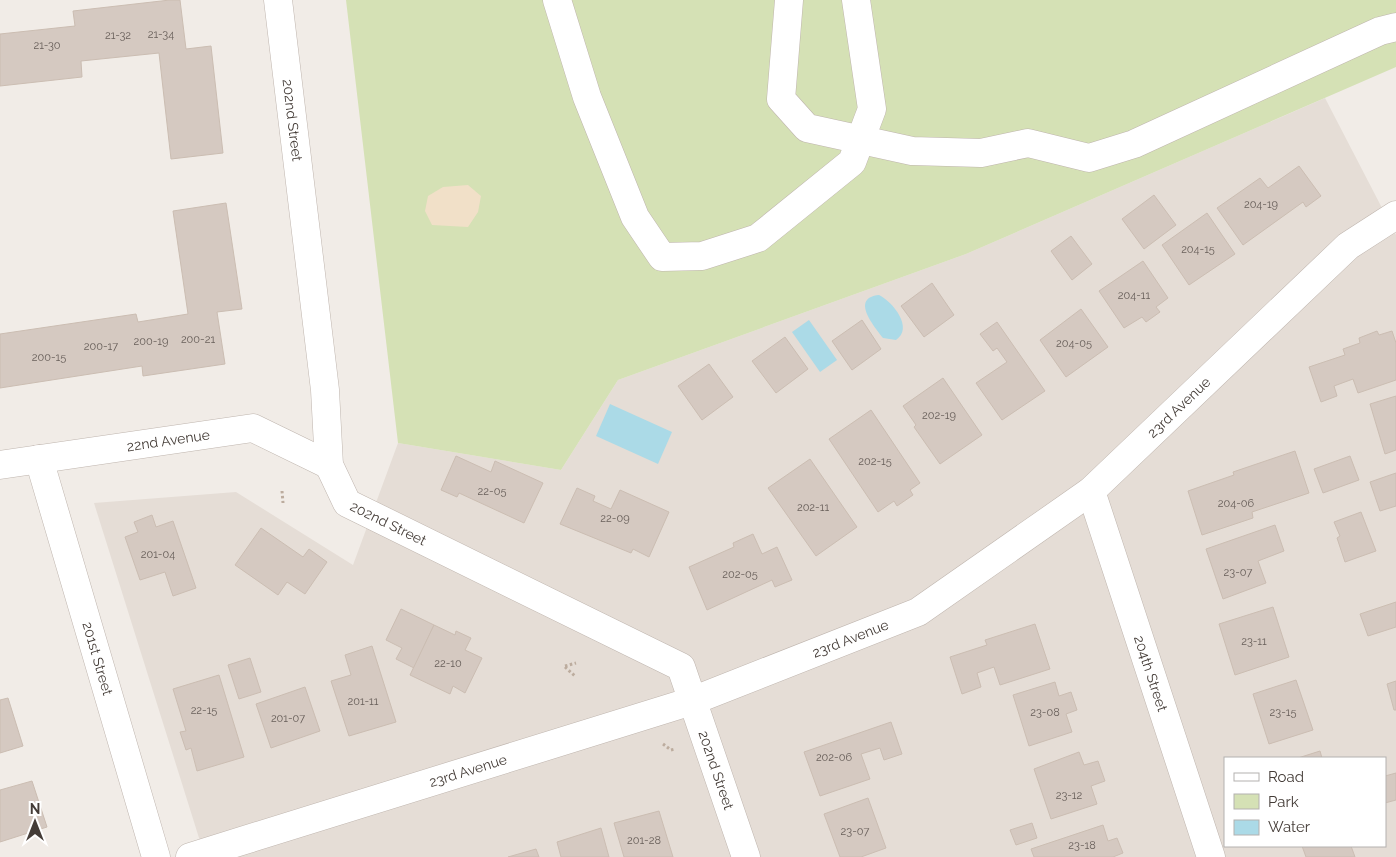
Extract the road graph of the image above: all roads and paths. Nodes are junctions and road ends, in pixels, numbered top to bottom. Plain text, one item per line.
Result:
1 (278, 0) edge
2 (557, 0) edge
3 (789, 0) edge
4 (856, 0) edge
5 (1396, 27) edge
6 (861, 139) junction
7 (1396, 214) edge
8 (39, 459) junction
9 (0, 465) edge
10 (329, 465) junction
11 (282, 491) dead end
12 (1091, 491) junction
13 (283, 502) dead end
14 (576, 663) dead end
15 (576, 677) dead end
16 (692, 701) junction
17 (662, 744) dead end
18 (671, 750) dead end
19 (156, 857) edge
20 (190, 857) edge
21 (746, 857) edge
22 (1211, 857) edge

1 - 10 street, 202nd Street
2 - 6 street
3 - 6 street
4 - 6 street
5 - 6 street
7 - 12 street, 23rd Avenue
8 - 9 street, 22nd Avenue
8 - 10 street, 22nd Avenue
8 - 19 street, 201st Street
10 - 16 street, 202nd Street
11 - 13 path
12 - 16 street, 23rd Avenue
12 - 22 street, 204th Street
14 - 15 path
16 - 20 street, 23rd Avenue
16 - 21 street, 202nd Street
17 - 18 path

